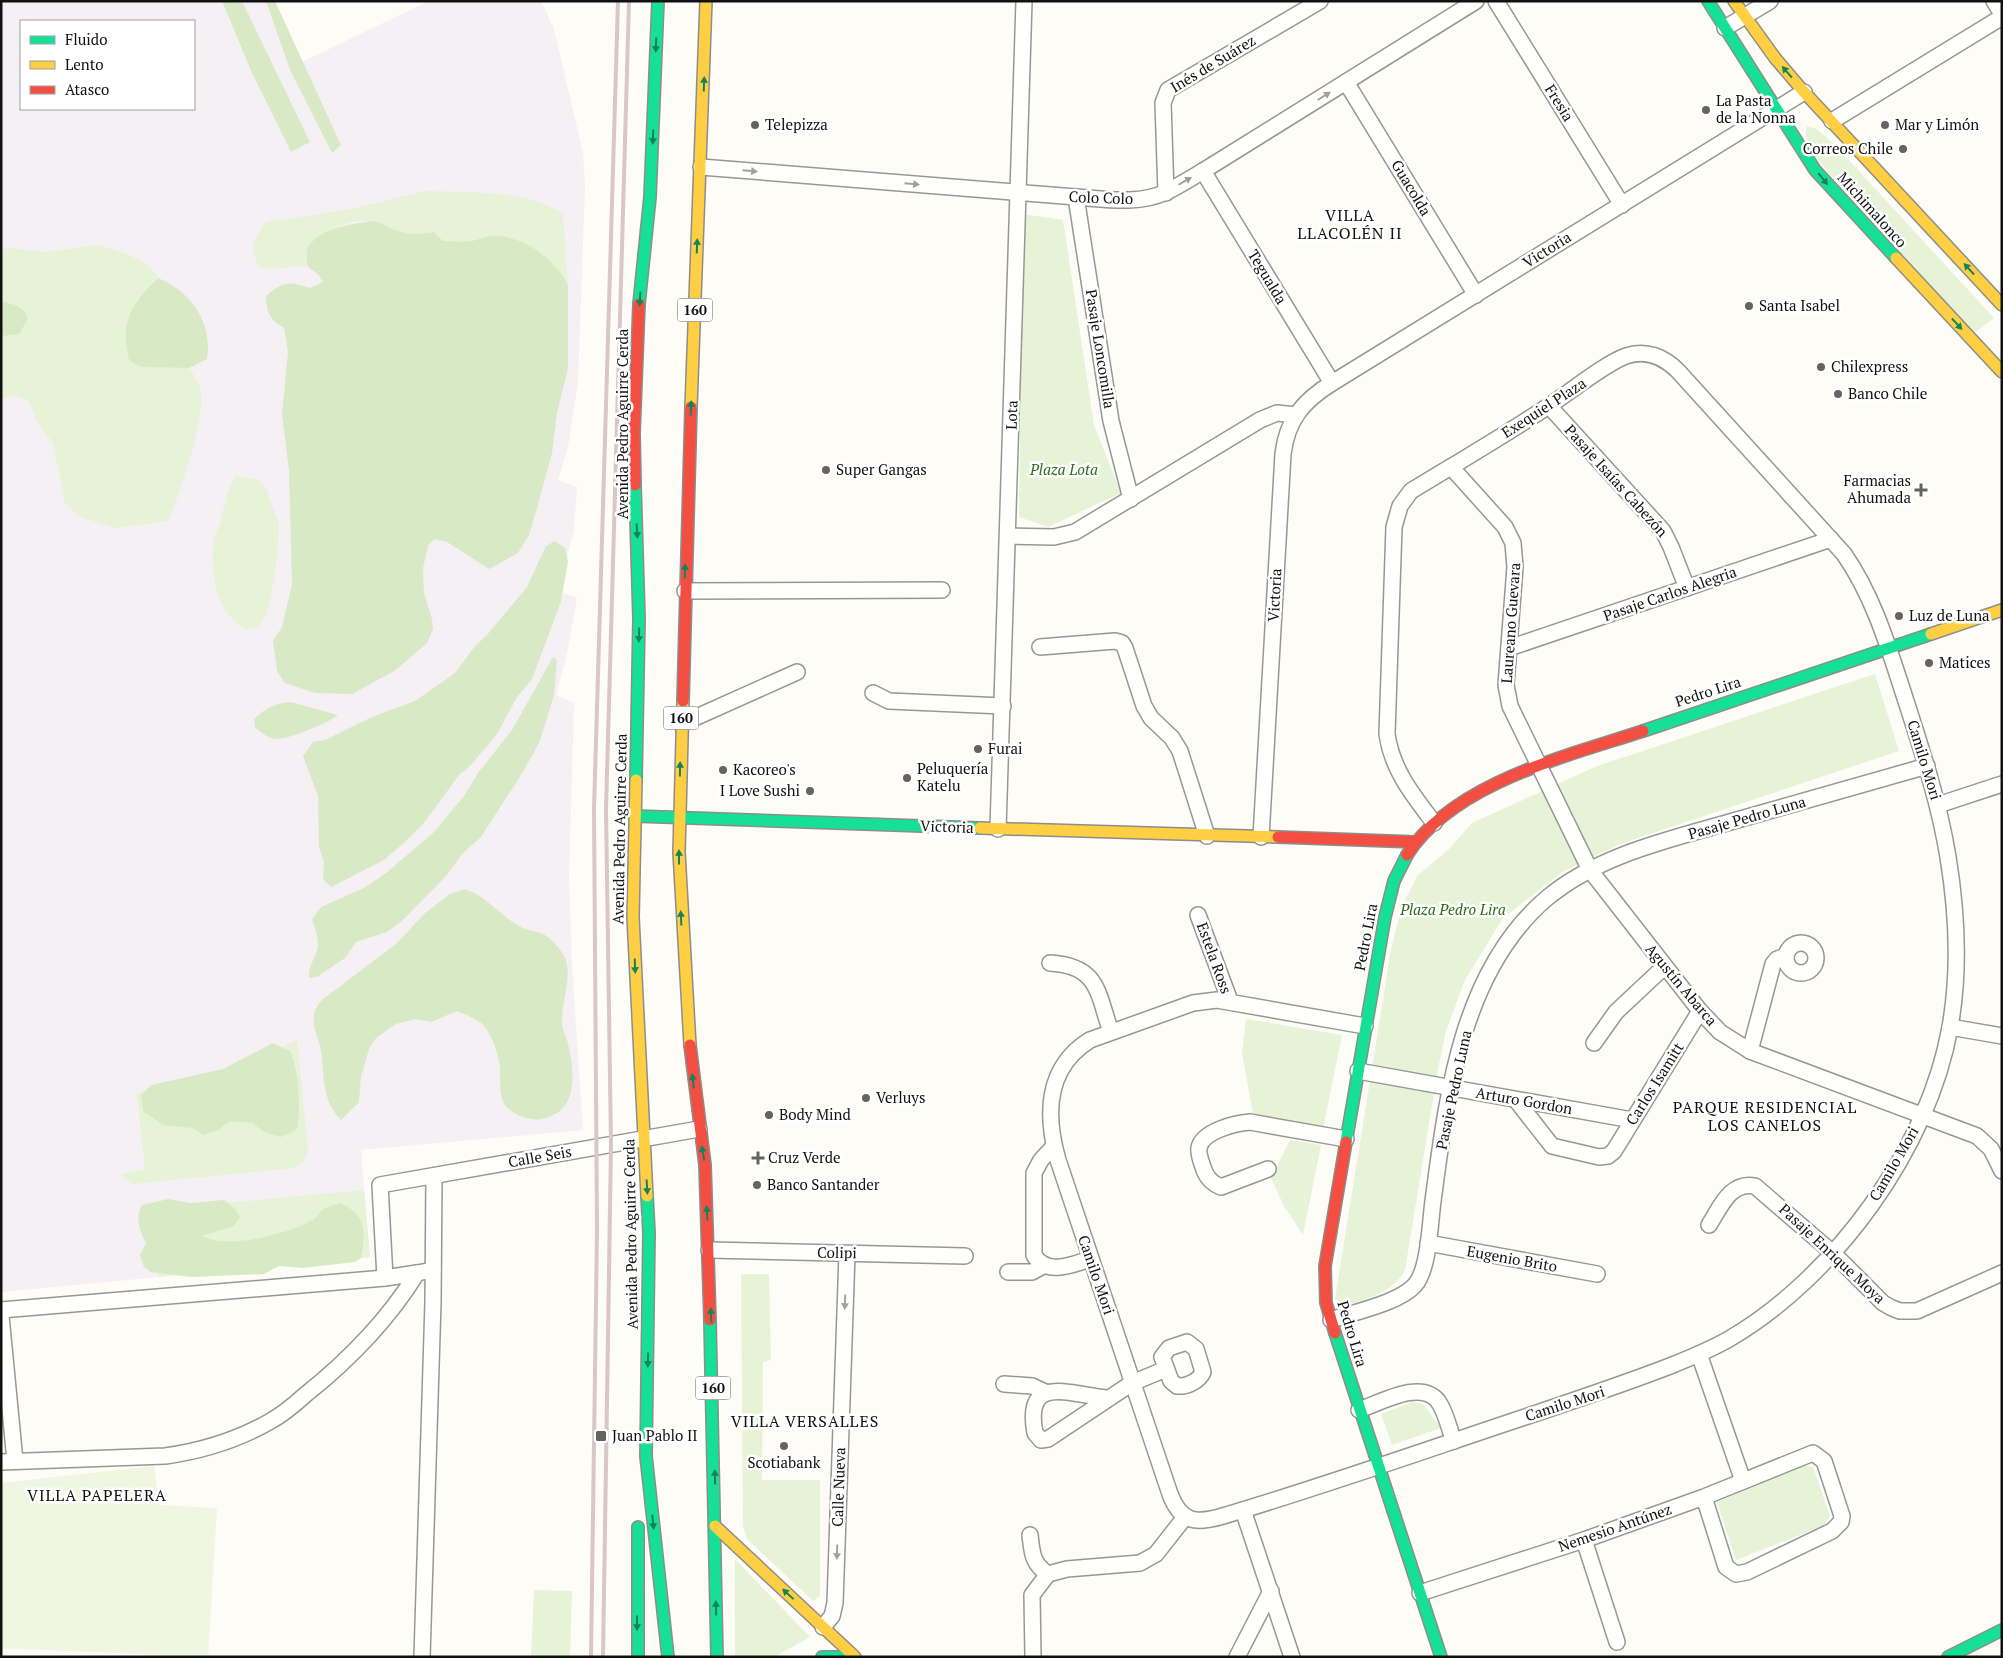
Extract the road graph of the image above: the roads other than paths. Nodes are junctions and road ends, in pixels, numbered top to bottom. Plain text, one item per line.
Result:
1 (658, 1) edge
2 (706, 1) edge
3 (1024, 1) edge
4 (1320, 1) edge
5 (1476, 1) edge
6 (1496, 1) edge
7 (1708, 1) edge
8 (1734, 1) edge
9 (1770, 1) edge
10 (1994, 1) edge
11 (1293, 8) edge
12 (2002, 16) edge
13 (1744, 17) junction
14 (1725, 28) junction
15 (1346, 82) junction
16 (1804, 92) junction
17 (1775, 110) junction
18 (1832, 121) junction
19 (701, 168) junction
20 (1204, 171) junction
21 (1018, 192) junction
22 (1166, 192) junction
23 (1076, 197) junction
24 (1622, 205) junction
25 (1476, 294) junction
26 (2002, 304) edge
27 (2002, 372) edge
28 (1332, 383) junction
29 (1549, 406) junction
30 (1295, 415) junction
31 (1451, 466) junction
32 (1131, 499) junction
33 (1008, 536) junction
34 (1830, 539) junction
35 (1687, 588) junction
36 (942, 590) dead end
37 (685, 591) junction
38 (2002, 610) edge
39 (1040, 647) dead end
40 (1509, 648) junction
41 (1888, 648) junction
42 (797, 672) dead end
43 (873, 693) dead end
44 (1003, 706) junction
45 (681, 724) junction
46 (1540, 765) junction
47 (1927, 766) junction
48 (2002, 784) edge
49 (1938, 805) junction
50 (634, 816) junction
51 (679, 818) junction
52 (1434, 823) junction
53 (998, 829) junction
54 (1207, 836) junction
55 (1261, 838) junction
56 (1416, 842) junction
57 (1590, 870) junction
58 (1198, 915) dead end
59 (1786, 956) dead end
60 (1050, 963) dead end
61 (1664, 967) junction
62 (1230, 1001) junction
63 (1700, 1011) junction
64 (1365, 1026) junction
65 (1950, 1027) junction
66 (1111, 1032) junction
67 (2002, 1036) edge
68 (1594, 1043) dead end
69 (1750, 1051) junction
70 (1358, 1071) junction
71 (1451, 1088) junction
72 (1516, 1100) junction
73 (1922, 1115) junction
74 (1632, 1120) junction
75 (699, 1129) junction
76 (644, 1139) junction
77 (1346, 1140) junction
78 (1054, 1146) junction
79 (1268, 1169) dead end
80 (2002, 1171) edge
81 (434, 1176) junction
82 (1709, 1225) dead end
83 (1428, 1243) junction
84 (709, 1250) junction
85 (847, 1254) junction
86 (1834, 1254) junction
87 (965, 1256) dead end
88 (1090, 1259) junction
89 (1043, 1266) junction
90 (433, 1270) junction
91 (417, 1272) junction
92 (1008, 1272) dead end
93 (2002, 1273) edge
94 (1597, 1274) dead end
95 (385, 1278) junction
96 (1, 1310) edge
97 (1, 1316) edge
98 (1331, 1320) junction
99 (1699, 1354) junction
100 (1166, 1369) dead end
101 (1132, 1383) junction
102 (1004, 1384) dead end
103 (1046, 1392) junction
104 (1106, 1398) junction
105 (1359, 1410) junction
106 (1454, 1441) junction
107 (646, 1456) junction
108 (8, 1461) edge
109 (1378, 1466) junction
110 (1743, 1481) junction
111 (1704, 1498) junction
112 (640, 1504) dead end
113 (1243, 1510) junction
114 (1185, 1517) junction
115 (639, 1518) dead end
116 (715, 1526) junction
117 (1030, 1535) dead end
118 (1584, 1540) junction
119 (1048, 1574) junction
120 (1271, 1592) junction
121 (1420, 1593) junction
122 (823, 1627) junction
123 (2002, 1630) edge
124 (1982, 1640) junction
125 (1617, 1642) dead end
126 (1293, 1656) edge
127 (422, 1657) edge
128 (638, 1657) edge
129 (668, 1657) edge
130 (717, 1657) edge
131 (822, 1657) edge
132 (849, 1657) edge
133 (856, 1657) edge
134 (1032, 1657) edge
135 (1236, 1657) edge
136 (1441, 1657) edge
137 (1948, 1657) edge
138 (1982, 1657) edge

1 -> 50 main road, Avenida Pedro Aguirre Cerda
19 -> 2 main road, 160
3 - 21 street, Lota
4 - 11 street, Inés de Suárez
5 - 15 street, Colo Colo
6 - 24 street, Fresia
7 - 14 main road, Michimalonco
8 - 13 main road, Michimalonco
9 - 13 street
10 - 12 street
11 - 22 street, Inés de Suárez
12 - 18 street
13 - 14 street
16 -> 13 main road, Michimalonco
14 - 17 main road, Michimalonco
20 -> 15 street, Colo Colo
15 - 25 street, Guacolda
16 - 17 street, Victoria
16 - 18 main road, Michimalonco
17 - 24 street, Victoria
17 -> 27 main road, Michimalonco
26 -> 18 main road, Michimalonco
19 -> 21 street, Colo Colo
37 -> 19 main road, 160
22 -> 20 street, Colo Colo
20 - 28 street, Tegualda
21 - 23 street, Colo Colo
21 - 33 street, Lota
22 - 23 street, Colo Colo
23 - 32 street, Pasaje Loncomilla
24 - 25 street, Victoria
25 - 28 street, Victoria
28 - 30 street, Victoria
29 - 31 street, Exequiel Plaza
29 - 34 street, Exequiel Plaza
29 - 35 street, Pasaje Isaías Cabezón
30 - 32 street
30 - 55 street, Victoria
31 - 40 street, Laureano Guevara
31 - 52 street, Exequiel Plaza
32 - 33 street
33 - 44 street, Lota
34 - 35 street, Pasaje Carlos Alegria
34 - 41 street, Exequiel Plaza
35 - 40 street, Pasaje Carlos Alegria
36 - 37 street
37 - 45 main road, 160
38 - 41 main road, Pedro Lira
39 - 54 street
40 - 46 street, Laureano Guevara
41 - 46 main road, Pedro Lira
41 - 47 street, Camilo Mori
42 - 45 street
43 - 44 street
44 - 53 street, Lota
51 -> 45 main road, 160
46 - 52 main road, Pedro Lira
46 - 57 street, Agustín Abarca
47 - 49 street, Camilo Mori
47 - 57 street, Pasaje Pedro Luna
48 - 49 street
49 - 65 street, Camilo Mori
50 - 51 main road, Victoria
50 -> 76 main road, Avenida Pedro Aguirre Cerda
51 - 53 main road, Victoria
75 -> 51 main road, 160
52 - 56 main road, Pedro Lira
53 - 54 main road, Victoria
54 - 55 main road, Victoria
55 - 56 main road, Victoria
56 - 64 main road, Pedro Lira
57 - 61 street, Agustín Abarca
57 - 71 street, Pasaje Pedro Luna
58 - 62 street, Estela Ross
59 - 69 street
60 - 66 street
61 - 63 street, Agustín Abarca
61 - 68 street
62 - 64 street, Camilo Mori
62 - 66 street, Camilo Mori
63 - 69 street, Agustín Abarca
63 - 74 street, Carlos Isamitt
64 - 70 main road, Pedro Lira
65 - 67 street
65 - 73 street, Camilo Mori
66 - 78 street, Camilo Mori
69 - 73 street, Agustín Abarca
70 - 71 street, Arturo Gordon
70 - 77 main road, Pedro Lira
71 - 72 street, Arturo Gordon
71 - 83 street, Pasaje Pedro Luna
72 - 74 street, Arturo Gordon
72 - 74 street, Carlos Isamitt
73 - 80 street, Agustín Abarca
73 - 86 street, Camilo Mori
75 - 76 street, Calle Seis
84 -> 75 main road, 160
76 - 81 street, Calle Seis
76 -> 107 main road, Avenida Pedro Aguirre Cerda
77 - 79 street
77 - 98 main road, Pedro Lira
78 - 88 street, Camilo Mori
78 - 89 street
81 - 90 street
81 - 95 street, Calle Seis
82 - 86 street, Pasaje Enrique Moya
83 - 94 street, Eugenio Brito
83 - 98 street, Pasaje Pedro Luna
84 - 85 street, Colipi
116 -> 84 main road, 160
85 - 87 street, Colipi
85 -> 122 street, Calle Nueva
86 - 93 street, Pasaje Enrique Moya
86 - 99 street, Camilo Mori
88 - 89 street
88 - 101 street, Camilo Mori
89 - 92 street
90 - 91 street
90 - 127 street
91 - 95 street
91 - 108 street
95 - 96 street
97 - 108 street
98 - 105 main road, Pedro Lira
99 - 106 street, Camilo Mori
99 - 110 street
100 - 101 street
101 - 104 street
101 - 114 street, Camilo Mori
102 - 103 street
103 - 104 street
103 - 104 street
105 - 106 street
105 - 109 main road, Pedro Lira
106 - 109 street, Camilo Mori
107 - 112 main road
107 -> 129 main road, Avenida Pedro Aguirre Cerda
109 - 113 street, Camilo Mori
109 - 121 main road, Pedro Lira
110 - 111 street, Nemesio Antúnez
110 - 111 street, Nemesio Antúnez
111 - 118 street, Nemesio Antúnez
113 - 114 street, Camilo Mori
113 - 120 street
114 - 119 street
115 -> 128 main road
122 -> 116 main road
130 -> 116 main road, 160
117 - 119 street
118 - 121 street, Nemesio Antúnez
118 - 125 street
119 - 134 street
120 - 126 street
120 - 135 street
121 - 136 main road, Pedro Lira
122 - 133 main road
123 - 124 main road
124 - 137 main road
124 - 138 street
131 - 132 main road

